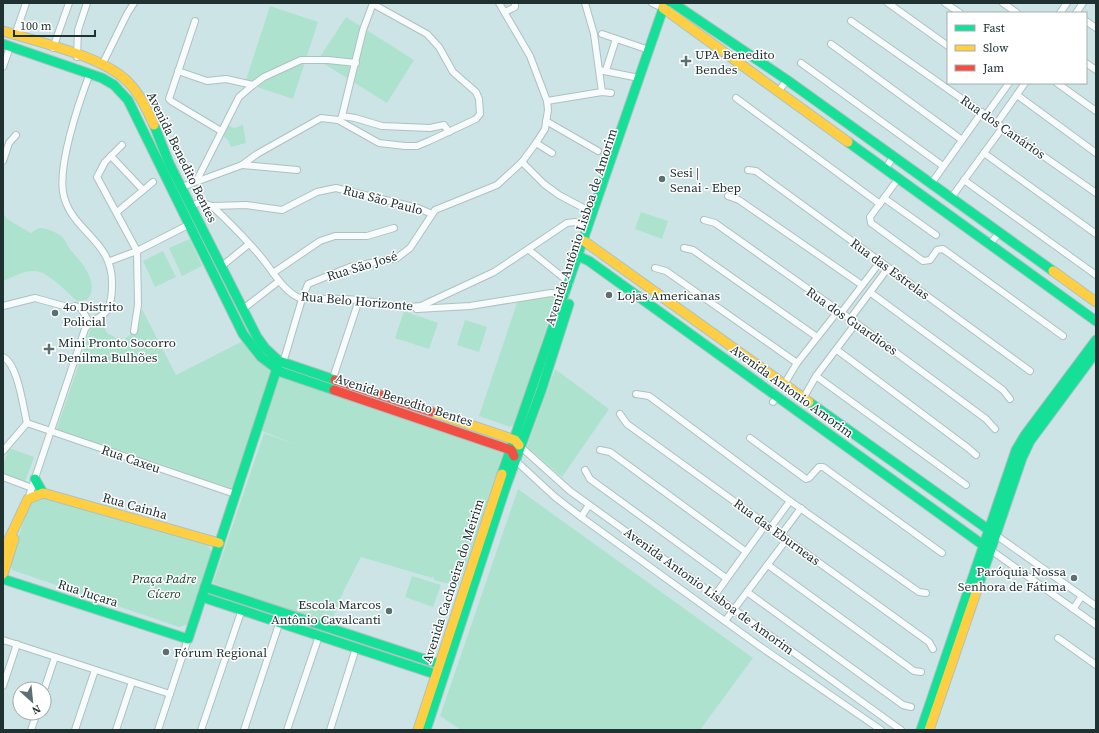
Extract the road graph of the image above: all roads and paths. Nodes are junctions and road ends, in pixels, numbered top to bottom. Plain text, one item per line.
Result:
1 (26, 3) edge
2 (69, 3) edge
3 (87, 3) edge
4 (134, 3) edge
5 (373, 3) edge
6 (499, 3) edge
7 (515, 3) edge
8 (585, 3) edge
9 (652, 3) edge
10 (888, 3) edge
11 (945, 3) edge
12 (1003, 3) edge
13 (1083, 3) edge
14 (669, 5) edge
15 (505, 12) junction
16 (958, 12) edge
17 (1016, 12) edge
18 (1077, 12) edge
19 (195, 21) dead end
20 (851, 21) dead end
21 (1087, 22) edge
22 (1096, 28) edge
23 (3, 31) edge
24 (602, 34) dead end
25 (15, 35) junction
26 (616, 39) junction
27 (37, 43) junction
28 (831, 44) dead end
29 (7, 45) edge
30 (947, 45) edge
31 (54, 48) junction
32 (649, 50) junction
33 (34, 55) junction
34 (77, 57) junction
35 (356, 63) junction
36 (801, 63) dead end
37 (1087, 64) edge
38 (102, 65) junction
39 (3, 67) edge
40 (603, 70) junction
41 (1096, 70) edge
42 (178, 71) junction
43 (90, 73) junction
44 (639, 78) junction
45 (788, 80) junction
46 (1024, 84) edge
47 (1057, 84) edge
48 (253, 85) junction
49 (1008, 85) edge
50 (602, 92) junction
51 (778, 92) junction
52 (611, 93) dead end
53 (1017, 95) junction
54 (736, 98) dead end
55 (547, 101) junction
56 (1096, 111) edge
57 (984, 113) junction
58 (340, 118) junction
59 (546, 121) junction
60 (997, 122) junction
61 (1003, 127) junction
62 (222, 131) junction
63 (449, 132) junction
64 (16, 136) dead end
65 (962, 140) junction
66 (536, 143) junction
67 (122, 145) dead end
68 (598, 151) dead end
69 (552, 153) dead end
70 (984, 153) junction
71 (1096, 153) edge
72 (111, 156) junction
73 (894, 156) junction
74 (3, 161) edge
75 (522, 162) junction
76 (165, 165) junction
77 (242, 165) junction
78 (943, 166) junction
79 (885, 169) junction
80 (297, 170) dead end
81 (748, 170) dead end
82 (898, 179) junction
83 (197, 180) junction
84 (964, 180) junction
85 (153, 182) dead end
86 (931, 184) junction
87 (182, 187) junction
88 (143, 190) junction
89 (1096, 193) edge
90 (728, 196) dead end
91 (884, 198) junction
92 (951, 198) junction
93 (880, 204) junction
94 (191, 206) junction
95 (212, 206) junction
96 (117, 212) junction
97 (593, 213) junction
98 (432, 214) junction
99 (704, 220) dead end
100 (190, 224) junction
101 (394, 228) dead end
102 (588, 229) junction
103 (1000, 232) junction
104 (1096, 234) edge
105 (936, 235) dead end
106 (587, 242) junction
107 (249, 244) junction
108 (989, 246) junction
109 (684, 248) dead end
110 (528, 250) junction
111 (137, 251) junction
112 (581, 258) junction
113 (110, 261) junction
114 (880, 262) junction
115 (222, 266) junction
116 (655, 268) dead end
117 (888, 268) junction
118 (273, 273) junction
119 (1096, 275) edge
120 (279, 281) junction
121 (641, 281) junction
122 (570, 283) junction
123 (862, 285) junction
124 (632, 292) junction
125 (871, 293) junction
126 (566, 294) junction
127 (302, 299) junction
128 (359, 300) junction
129 (1096, 302) edge
130 (3, 306) edge
131 (410, 307) junction
132 (243, 309) junction
133 (839, 312) junction
134 (853, 321) junction
135 (1096, 321) edge
136 (89, 322) junction
137 (134, 331) dead end
138 (1063, 336) dead end
139 (817, 338) junction
140 (1096, 340) edge
141 (837, 350) junction
142 (1096, 352) edge
143 (746, 356) junction
144 (3, 357) edge
145 (797, 363) junction
146 (280, 365) junction
147 (737, 368) junction
148 (1030, 371) dead end
149 (816, 376) junction
150 (333, 378) junction
151 (785, 383) junction
152 (636, 394) dead end
153 (804, 397) junction
154 (1010, 399) dead end
155 (620, 414) dead end
156 (27, 423) junction
157 (995, 430) dead end
158 (51, 432) junction
159 (851, 432) junction
160 (750, 438) dead end
161 (518, 444) junction
162 (842, 444) junction
163 (511, 450) junction
164 (600, 450) dead end
165 (3, 451) edge
166 (976, 456) dead end
167 (516, 460) junction
168 (585, 470) dead end
169 (3, 477) edge
170 (34, 483) junction
171 (966, 485) dead end
172 (43, 493) junction
173 (236, 494) junction
174 (28, 499) junction
175 (790, 501) junction
176 (589, 504) junction
177 (801, 508) junction
178 (581, 517) junction
179 (19, 520) junction
180 (768, 526) junction
181 (992, 533) junction
182 (781, 535) junction
183 (787, 539) junction
184 (219, 543) junction
185 (987, 548) junction
186 (745, 551) junction
187 (3, 552) edge
188 (942, 553) dead end
189 (768, 565) junction
190 (3, 574) edge
191 (726, 578) junction
192 (3, 580) edge
193 (205, 587) junction
194 (747, 592) junction
195 (926, 593) dead end
196 (715, 595) junction
197 (1082, 596) junction
198 (202, 597) junction
199 (1096, 606) edge
200 (734, 609) junction
201 (1073, 609) junction
202 (241, 612) junction
203 (301, 620) junction
204 (725, 621) junction
205 (279, 624) junction
206 (1096, 625) edge
207 (298, 630) junction
208 (319, 636) junction
209 (1058, 638) dead end
210 (188, 639) junction
211 (3, 640) edge
212 (17, 644) junction
213 (356, 648) junction
214 (933, 649) dead end
215 (55, 657) junction
216 (1096, 665) edge
217 (443, 666) junction
218 (95, 670) junction
219 (921, 672) dead end
220 (439, 676) junction
221 (47, 681) edge
222 (132, 682) junction
223 (3, 686) edge
224 (170, 694) junction
225 (911, 707) dead end
226 (75, 730) edge
227 (116, 730) edge
228 (158, 730) edge
229 (201, 730) edge
230 (244, 730) edge
231 (288, 730) edge
232 (330, 730) edge
233 (418, 730) edge
234 (426, 730) edge
235 (881, 730) edge
236 (901, 730) edge
237 (921, 730) edge
238 (929, 730) edge

1 - 25 street
2 - 31 street
3 - 34 street
4 - 38 street
5 - 35 street
5 - 63 street
6 - 15 street, Rua São Paulo
7 - 15 street
8 - 40 street
9 - 14 street
10 - 30 street
11 - 16 street
12 - 17 street
13 - 18 street
14 - 32 street, Avenida Antônio Lisboa de Amorim
14 - 45 street
14 - 51 street
14 - 106 street, Avenida Antônio Lisboa de Amorim
15 - 55 street, Rua São Paulo
19 - 42 street
20 - 57 street, Rua dos Canários
21 - 22 street
23 - 25 street, Avenida Benedito Bentes
24 - 26 street
25 - 27 street, Avenida Benedito Bentes
26 - 32 street
26 - 40 street
27 - 31 street, Avenida Benedito Bentes
27 - 33 street
28 - 65 street
29 - 33 street, Avenida Benedito Bentes
29 - 39 street
31 - 34 street, Avenida Benedito Bentes
32 - 44 street, Avenida Antônio Lisboa de Amorim
33 - 43 street, Avenida Benedito Bentes
34 - 38 street, Avenida Benedito Bentes
35 - 48 street
35 - 58 street
36 - 78 street
37 - 41 street
38 - 76 street, Avenida Benedito Bentes
40 - 44 street
40 - 50 street
42 - 48 street
42 - 62 street
43 - 76 street, Avenida Benedito Bentes
43 - 113 street
44 - 97 street, Avenida Antônio Lisboa de Amorim
45 - 51 street
45 - 73 street
46 - 53 street
47 - 56 street
48 - 62 street
49 - 57 street
50 - 52 street
50 - 55 street
51 - 79 street
53 - 60 street
53 - 71 street
54 - 93 street
55 - 59 street, Rua São Paulo
57 - 60 street, Rua dos Canários
57 - 65 street
58 - 63 street
58 - 63 street
58 - 77 street
59 - 66 street, Rua São Paulo
59 - 68 street
60 - 61 street, Rua dos Canários
61 - 70 street
61 - 89 street, Rua dos Canários
62 - 83 street
64 - 74 street
65 - 78 street
66 - 69 street
66 - 75 street, Rua São Paulo
67 - 72 street
70 - 84 street
70 - 104 street
72 - 88 street
72 - 96 street
73 - 79 street
73 - 86 street
75 - 97 street
75 - 98 street, Rua São Paulo
76 - 87 street, Avenida Benedito Bentes
76 - 100 street, Avenida Benedito Bentes
77 - 80 street
77 - 83 street
78 - 86 street
79 - 82 street
81 - 114 street, Rua das Estrelas
82 - 91 street
82 - 108 street
83 - 87 street
84 - 92 street
84 - 119 street
85 - 88 street
86 - 92 street
87 - 94 street, Avenida Benedito Bentes
88 - 96 street
90 - 123 street
91 - 93 street
91 - 105 street
92 - 103 street
93 - 138 street
94 - 95 street
94 - 115 street, Avenida Benedito Bentes
95 - 98 street, Rua São Paulo
95 - 107 street, Rua Belo Horizonte
96 - 111 street
97 - 102 street, Avenida Antônio Lisboa de Amorim
98 - 127 street, Rua São José
99 - 133 street, Rua dos Guardioes
100 - 111 street
100 - 146 street, Avenida Benedito Bentes
101 - 118 street
102 - 106 street, Avenida Antônio Lisboa de Amorim
102 - 110 street, Rua Belo Horizonte
103 - 108 street
103 - 129 street
106 - 112 street, Avenida Antônio Lisboa de Amorim
106 - 121 street, Avenida Antonio Amorim
107 - 115 street
107 - 118 street, Rua Belo Horizonte
108 - 135 street
109 - 139 street
110 - 122 street
110 - 131 street, Rua Belo Horizonte
111 - 113 street
111 - 137 street
112 - 122 street, Avenida Antônio Lisboa de Amorim
112 - 124 street, Avenida Antonio Amorim
112 - 161 street, Avenida Antônio Lisboa de Amorim
113 - 136 street
114 - 117 street, Rua das Estrelas
114 - 123 street, Avenida Antonio Amorim
115 - 132 street, Avenida Benedito Bentes
116 - 145 street
117 - 125 street, Avenida Antonio Amorim
117 - 148 street, Rua das Estrelas
118 - 120 street, Rua Belo Horizonte
120 - 127 street, Rua Belo Horizonte
120 - 132 street
121 - 124 street
121 - 143 street, Avenida Antonio Amorim
122 - 126 street, Avenida Antônio Lisboa de Amorim
123 - 133 street, Avenida Antonio Amorim
124 - 147 street, Avenida Antonio Amorim
125 - 134 street, Avenida Antonio Amorim
125 - 154 street
126 - 131 street
126 - 161 street, Avenida Antônio Lisboa de Amorim
127 - 128 street, Rua Belo Horizonte
127 - 146 street, Rua São José
128 - 131 street, Rua Belo Horizonte
128 - 150 street
130 - 136 street
132 - 146 street, Avenida Benedito Bentes
133 - 134 street, Rua dos Guardioes
133 - 139 street, Avenida Antonio Amorim
134 - 141 street, Avenida Antonio Amorim
134 - 157 street, Rua dos Guardioes
136 - 158 street
139 - 145 street, Avenida Antonio Amorim
140 - 181 street
141 - 149 street, Avenida Antonio Amorim
141 - 166 street
142 - 181 street
143 - 147 street
143 - 151 street, Avenida Antonio Amorim
144 - 156 street
145 - 151 street, Avenida Antonio Amorim
146 - 150 street, Avenida Benedito Bentes
146 - 163 street, Avenida Benedito Bentes
146 - 173 street
147 - 162 street, Avenida Antonio Amorim
149 - 153 street, Avenida Antonio Amorim
149 - 171 street
150 - 161 street, Avenida Benedito Bentes
151 - 153 street, Avenida Antonio Amorim
152 - 175 street
153 - 159 street, Avenida Antonio Amorim
155 - 180 street, Rua das Eburneas
156 - 158 street, Rua Caxeu
156 - 165 street
158 - 170 street
158 - 173 street, Rua Caxeu
159 - 162 street
159 - 181 street, Avenida Antonio Amorim
160 - 188 street
161 - 163 street, Avenida Cachoeira do Meirim
161 - 167 street, Avenida Antônio Lisboa de Amorim
161 - 176 street, Avenida Antonio Lisboa de Amorim
162 - 185 street, Avenida Antonio Amorim
163 - 167 street
163 - 217 street, Avenida Cachoeira do Meirim
164 - 186 street
167 - 178 street, Avenida Antonio Lisboa de Amorim
167 - 217 street, Avenida Cachoeira do Meirim
168 - 191 street
169 - 170 street
170 - 172 street
170 - 174 street
172 - 174 street
172 - 184 street, Rua Cainha
173 - 184 street
174 - 179 street
175 - 177 street
175 - 180 street
176 - 178 street
176 - 196 street, Avenida Antonio Lisboa de Amorim
177 - 182 street
177 - 195 street
178 - 204 street, Avenida Antonio Lisboa de Amorim
179 - 187 street
179 - 190 street
180 - 182 street, Rua das Eburneas
180 - 186 street
181 - 185 street
181 - 197 street
182 - 183 street, Rua das Eburneas
183 - 189 street
183 - 214 street, Rua das Eburneas
184 - 193 street
185 - 201 street
185 - 237 street
185 - 238 street
186 - 191 street
189 - 194 street
189 - 219 street
191 - 196 street
192 - 210 street, Rua Juçara
193 - 198 street
193 - 203 street
194 - 200 street
194 - 225 street
196 - 200 street, Avenida Antonio Lisboa de Amorim
197 - 199 street
197 - 201 street
198 - 202 street
198 - 210 street
200 - 204 street
200 - 236 street, Avenida Antonio Lisboa de Amorim
201 - 206 street
202 - 205 street
202 - 229 street
203 - 207 street
203 - 217 street
204 - 235 street, Avenida Antonio Lisboa de Amorim
205 - 207 street
205 - 230 street
207 - 208 street
208 - 213 street
208 - 231 street
209 - 216 street
210 - 224 street
211 - 212 street
212 - 215 street
212 - 223 street
213 - 220 street
213 - 232 street
215 - 218 street
215 - 221 street
217 - 220 street, Avenida Cachoeira do Meirim
218 - 222 street
218 - 226 street
220 - 233 street, Avenida Cachoeira do Meirim
220 - 234 street, Avenida Cachoeira do Meirim
222 - 224 street
222 - 227 street
224 - 228 street

